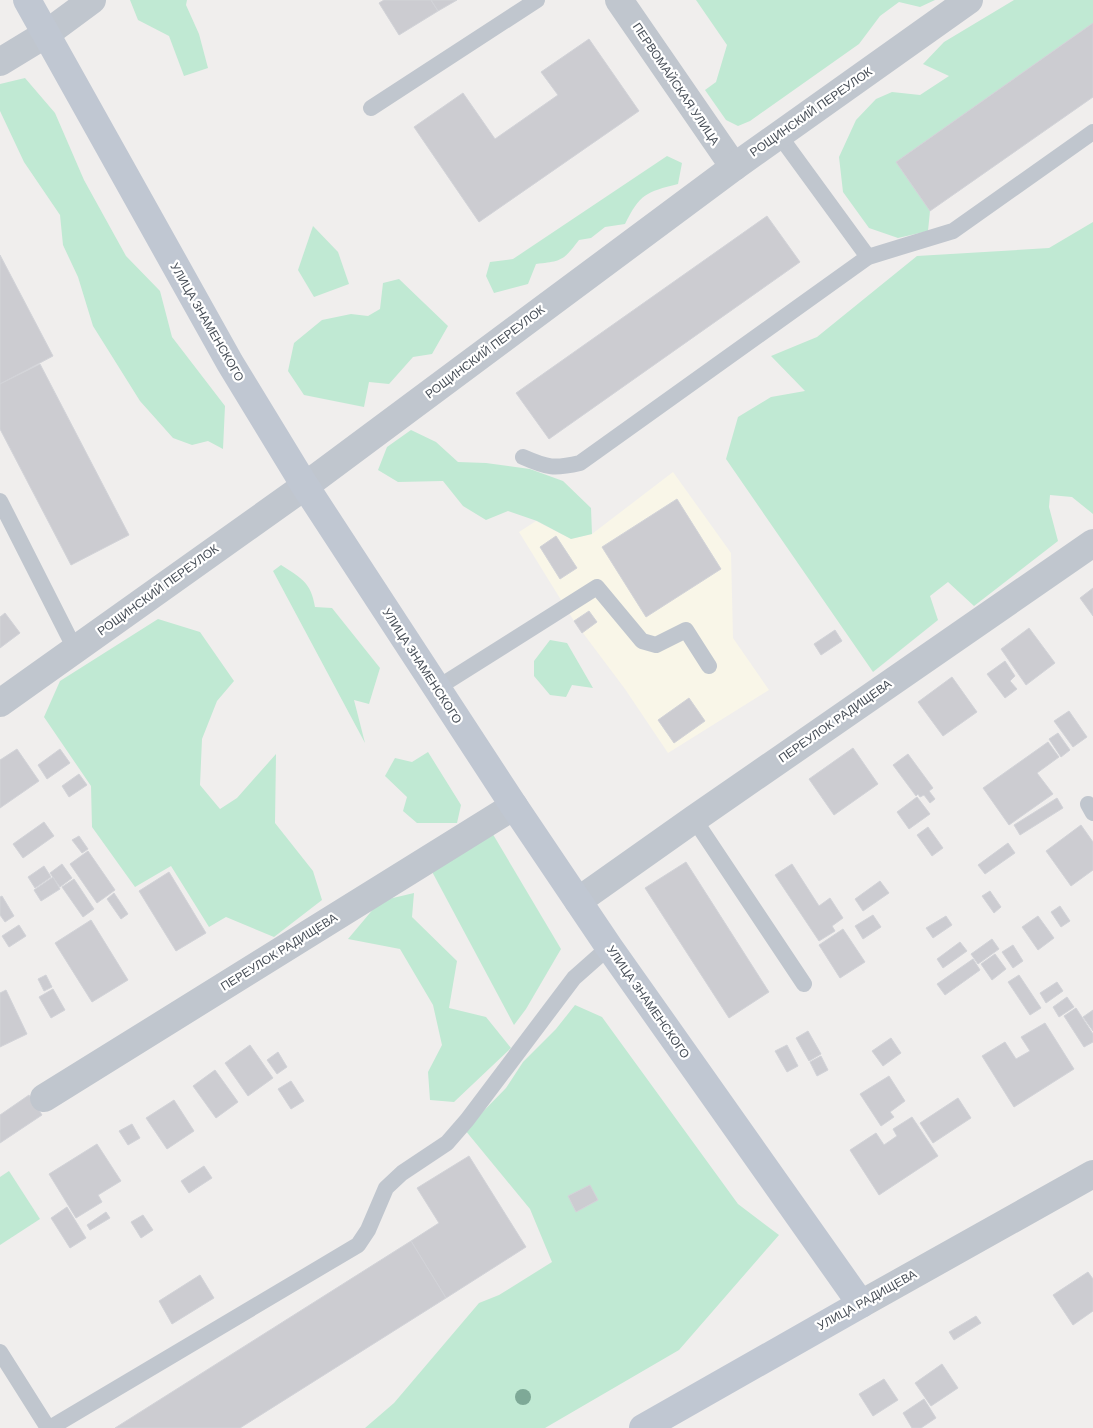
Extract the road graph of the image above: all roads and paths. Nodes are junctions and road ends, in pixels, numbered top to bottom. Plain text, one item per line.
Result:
1 (27, 0) edge
2 (92, 0) edge
3 (537, 0) edge
4 (619, 0) edge
5 (969, 0) edge
6 (46, 34) junction
7 (0, 62) edge
8 (371, 108) dead end
9 (1093, 132) edge
10 (779, 135) junction
11 (734, 167) junction
12 (868, 257) junction
13 (523, 457) dead end
14 (305, 486) junction
15 (0, 501) edge
16 (1093, 544) edge
17 (75, 649) junction
18 (709, 666) dead end
19 (437, 688) junction
20 (0, 703) edge
21 (514, 806) junction
22 (694, 818) junction
23 (578, 901) junction
24 (609, 947) junction
25 (804, 984) dead end
26 (44, 1098) dead end
27 (1093, 1174) edge
28 (861, 1304) junction
29 (0, 1352) edge
30 (49, 1428) edge
31 (643, 1428) edge

1 - 6 main road, УЛИЦА ЗНАМЕНСКОГО
2 - 6 street
3 - 8 lane
4 - 11 street, ПЕРВОМАЙСКАЯ УЛИЦА
5 - 10 street, РОЩИНСКИЙ ПЕРЕУЛОК
6 - 7 street
6 - 14 main road, УЛИЦА ЗНАМЕНСКОГО
9 - 12 lane
10 - 11 street, РОЩИНСКИЙ ПЕРЕУЛОК
10 - 12 lane
11 - 14 street, РОЩИНСКИЙ ПЕРЕУЛОК
12 - 13 lane
14 - 17 street, РОЩИНСКИЙ ПЕРЕУЛОК
14 - 19 main road, УЛИЦА ЗНАМЕНСКОГО
15 - 17 lane
16 - 22 street, ПЕРЕУЛОК РАДИЩЕВА
17 - 20 street, РОЩИНСКИЙ ПЕРЕУЛОК
18 - 19 lane
19 - 21 main road, УЛИЦА ЗНАМЕНСКОГО
21 - 23 main road, УЛИЦА ЗНАМЕНСКОГО
21 - 26 street, ПЕРЕУЛОК РАДИЩЕВА
22 - 23 street, ПЕРЕУЛОК РАДИЩЕВА
22 - 25 lane
23 - 24 main road, УЛИЦА ЗНАМЕНСКОГО
24 - 28 main road, УЛИЦА ЗНАМЕНСКОГО
24 - 30 lane
27 - 28 street, УЛИЦА РАДИЩЕВА
28 - 31 main road, УЛИЦА РАДИЩЕВА
29 - 30 lane

